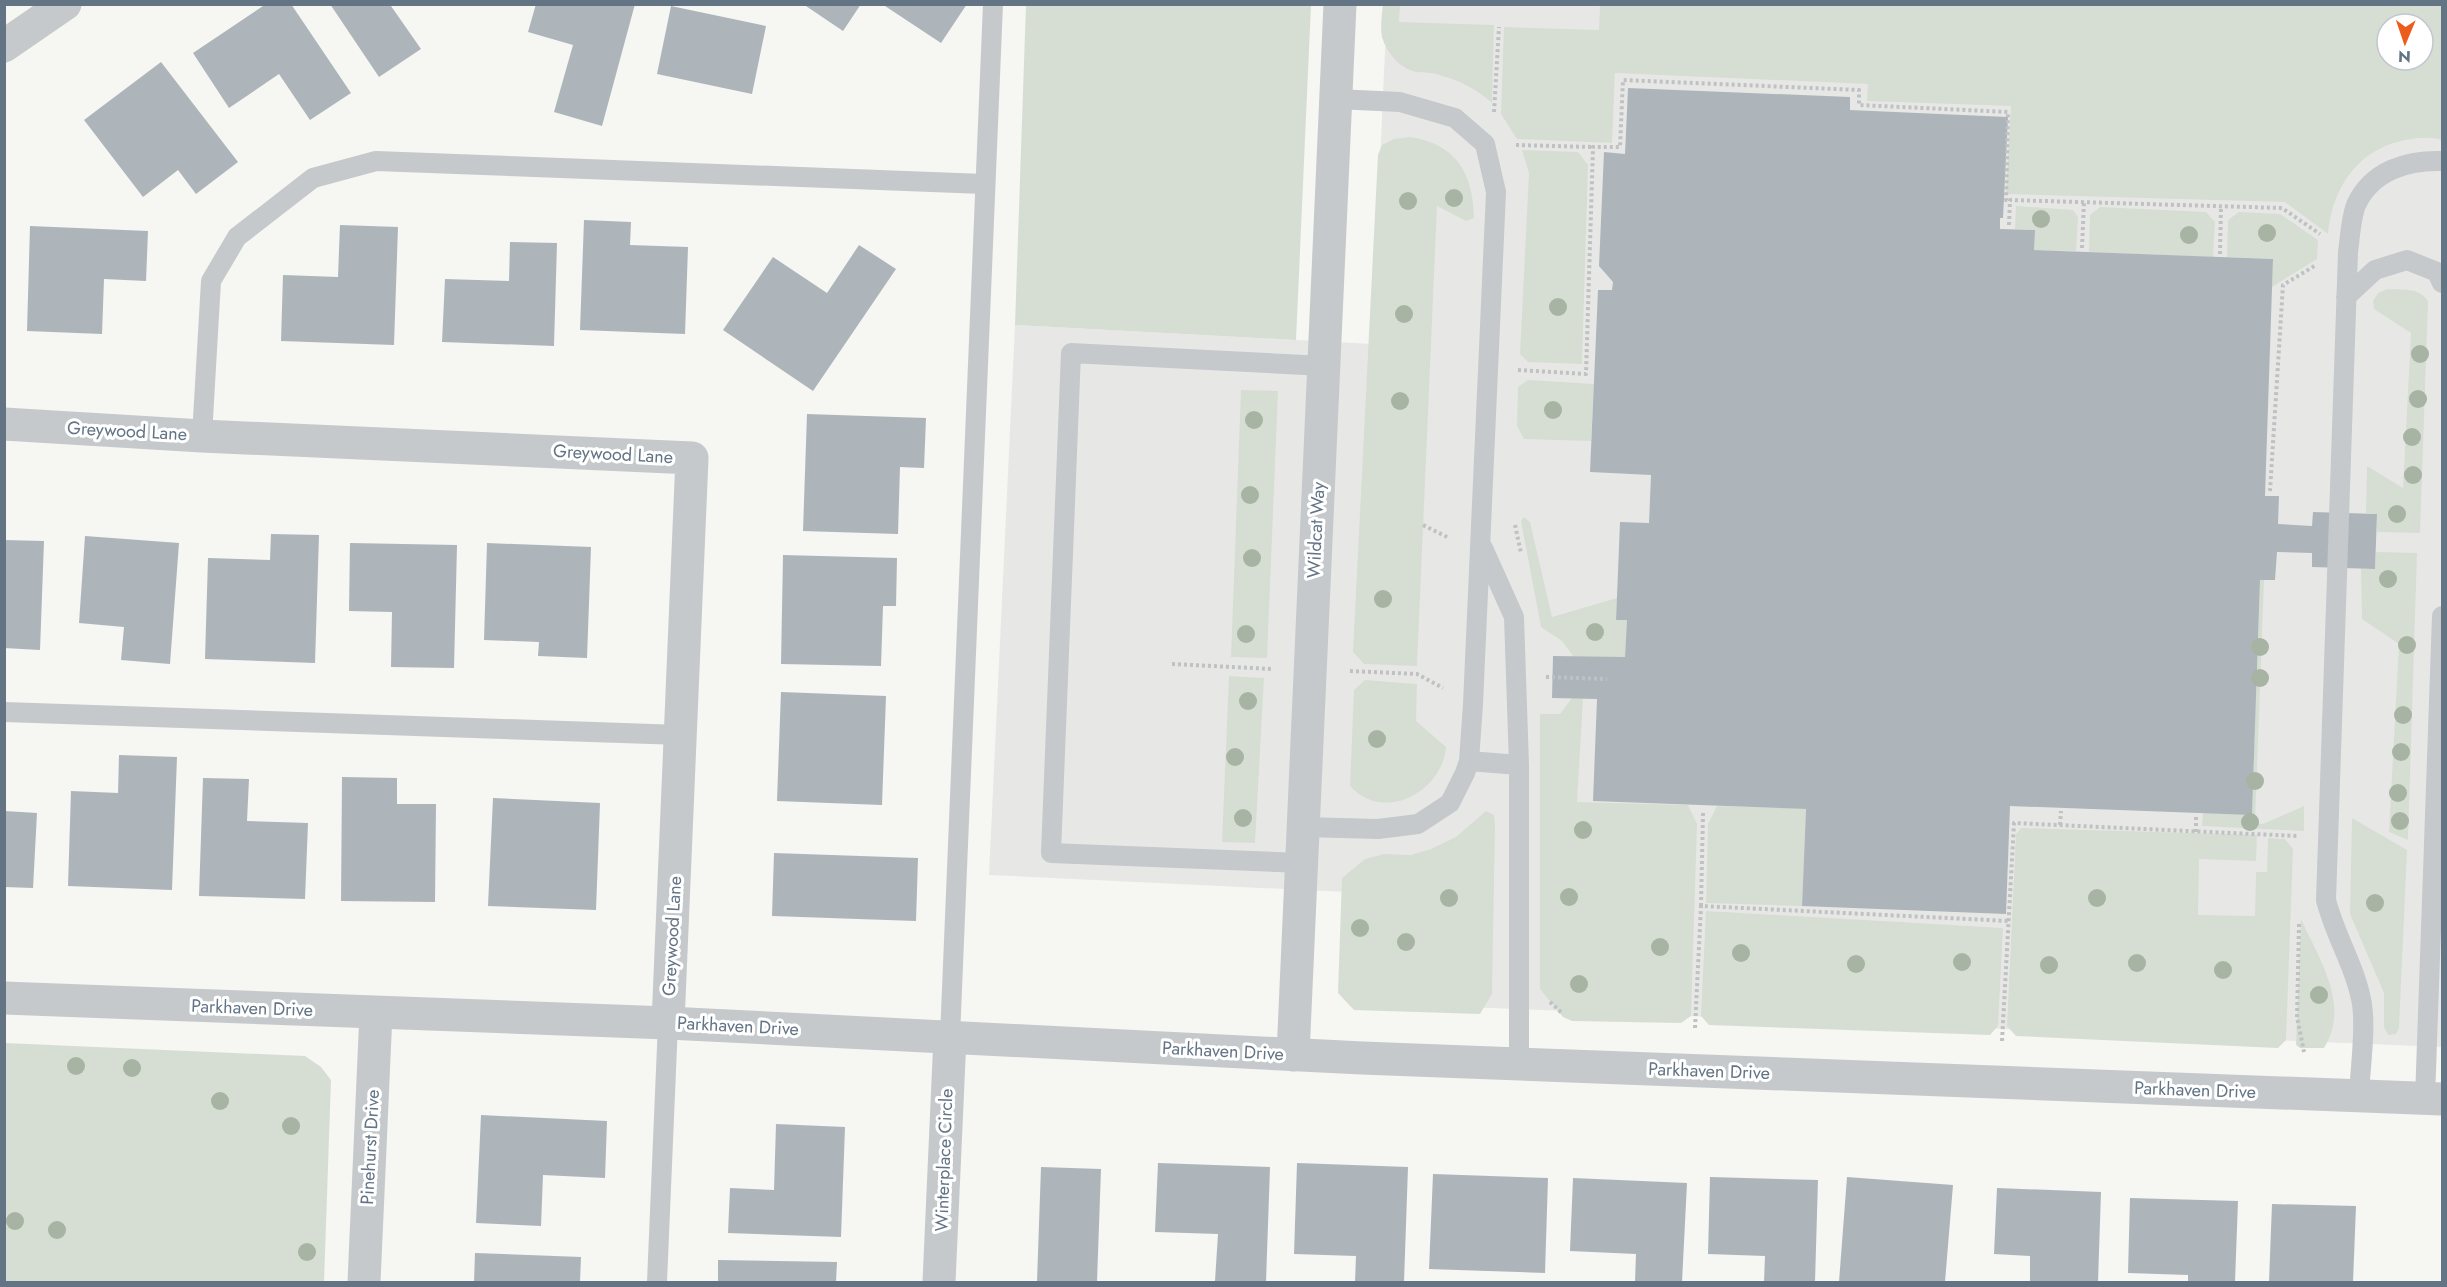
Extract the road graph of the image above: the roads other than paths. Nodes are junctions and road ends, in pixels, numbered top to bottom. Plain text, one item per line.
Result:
1 (65, 4) edge
2 (993, 4) edge
3 (1340, 4) edge
4 (4, 46) edge
5 (1336, 99) junction
6 (2442, 161) edge
7 (984, 184) junction
8 (2442, 283) edge
9 (2346, 297) junction
10 (1324, 366) junction
11 (4, 424) edge
12 (202, 436) junction
13 (1481, 544) junction
14 (2442, 616) edge
15 (4, 712) edge
16 (681, 735) junction
17 (1469, 761) junction
18 (1520, 765) junction
19 (1303, 827) junction
20 (1301, 863) junction
21 (4, 998) edge
22 (376, 1012) junction
23 (668, 1023) junction
24 (950, 1036) junction
25 (1293, 1054) junction
26 (1519, 1064) junction
27 (2359, 1096) junction
28 (2434, 1099) edge
29 (364, 1282) edge
30 (657, 1282) edge
31 (939, 1282) edge

1 - 4 street
2 - 7 lane
3 - 5 street, Wildcat Way
5 - 10 street, Wildcat Way
5 - 13 lane
6 - 9 lane
7 - 12 lane
7 - 24 lane
8 - 9 lane
9 - 27 lane
10 - 19 street, Wildcat Way
10 - 20 lane
11 - 12 street, Greywood Lane
12 - 16 street, Greywood Lane
13 - 17 lane
13 - 18 lane
14 - 28 lane
15 - 16 lane
16 - 23 street, Greywood Lane
17 - 18 lane
17 - 19 lane
18 - 26 lane
19 - 20 street, Wildcat Way
20 - 25 street, Wildcat Way
21 - 22 street, Parkhaven Drive
22 - 23 street, Parkhaven Drive
22 - 29 street, Pinehurst Drive
23 - 24 street, Parkhaven Drive
23 - 30 lane
24 - 25 street, Parkhaven Drive
24 - 31 street, Winterplace Circle
25 - 26 street, Parkhaven Drive
26 - 27 street, Parkhaven Drive
27 - 28 street, Parkhaven Drive

